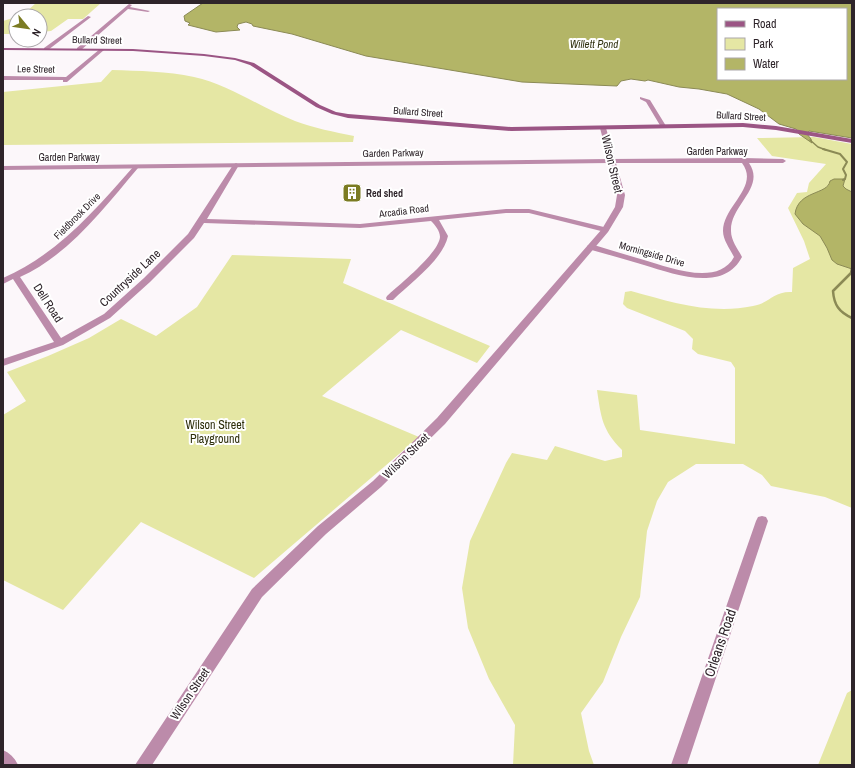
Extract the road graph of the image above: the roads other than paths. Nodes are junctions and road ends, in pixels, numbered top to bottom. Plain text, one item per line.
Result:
1 (148, 11) dead end
2 (90, 17) dead end
3 (3, 49) edge
4 (46, 49) junction
5 (79, 50) junction
6 (102, 50) junction
7 (3, 78) edge
8 (642, 98) dead end
9 (664, 126) junction
10 (604, 128) junction
11 (849, 140) edge
12 (743, 160) junction
13 (611, 161) junction
14 (783, 161) dead end
15 (236, 165) junction
16 (136, 167) junction
17 (3, 168) edge
18 (433, 218) junction
19 (202, 221) junction
20 (605, 230) junction
21 (591, 247) junction
22 (16, 277) junction
23 (3, 281) edge
24 (390, 298) dead end
25 (60, 343) junction
26 (3, 364) edge
27 (762, 521) dead end
28 (3, 758) edge
29 (10, 765) edge
30 (143, 765) edge
31 (679, 765) edge

1 - 5 street
2 - 4 street
3 - 4 main road, Bullard Street
4 - 5 main road, Bullard Street
5 - 6 main road, Bullard Street
6 - 7 street, Lee Street
6 - 10 main road, Bullard Street
8 - 9 street
9 - 10 main road, Bullard Street
9 - 11 main road, Bullard Street
10 - 13 street, Wilson Street
12 - 13 street, Garden Parkway
12 - 14 street, Garden Parkway
12 - 21 street, Morningside Drive
13 - 15 street, Garden Parkway
13 - 20 street, Wilson Street
15 - 16 street, Garden Parkway
15 - 19 street, Countryside Lane
16 - 17 street, Garden Parkway
16 - 22 street, Fieldbrook Drive
18 - 19 street, Arcadia Road
18 - 20 street, Arcadia Road
18 - 24 street
19 - 25 street, Countryside Lane
20 - 21 street, Wilson Street
21 - 30 street, Wilson Street
22 - 23 street, Fieldbrook Drive
22 - 25 street, Dell Road
25 - 26 street, Countryside Lane
27 - 31 street, Orleans Road
28 - 29 street

